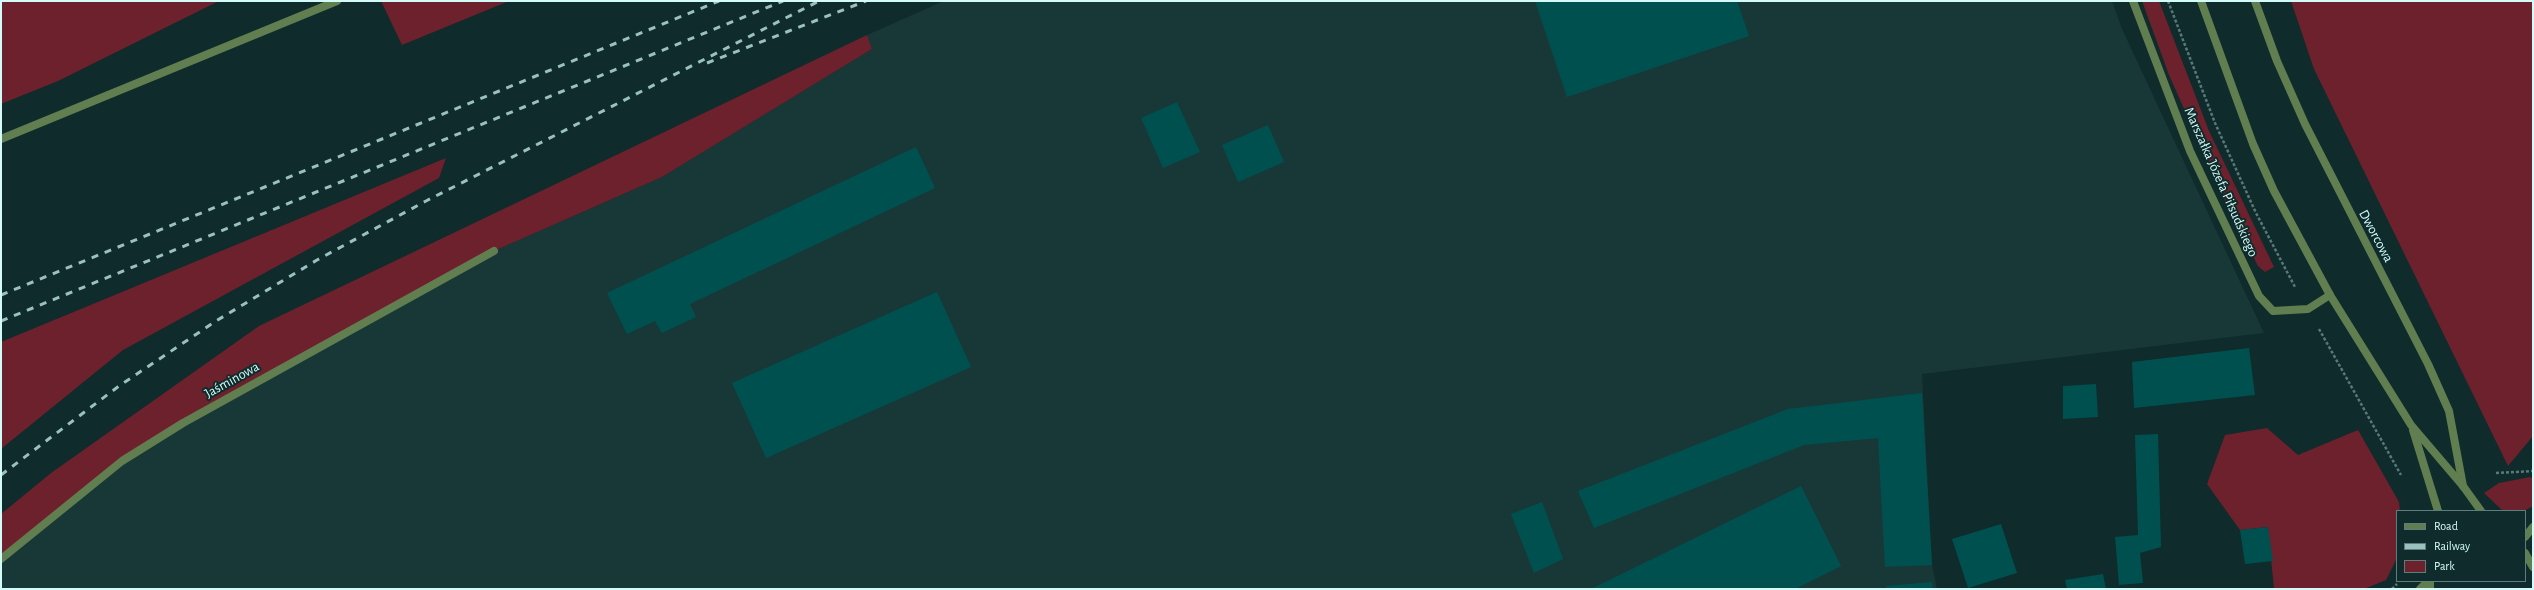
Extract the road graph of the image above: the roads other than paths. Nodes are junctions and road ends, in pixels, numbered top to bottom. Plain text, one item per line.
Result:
1 (337, 1) edge
2 (2133, 1) edge
3 (2201, 1) edge
4 (2255, 1) edge
5 (1, 139) edge
6 (494, 251) dead end
7 (2330, 295) junction
8 (2411, 425) junction
9 (2463, 486) junction
10 (2438, 510) edge
11 (2480, 510) edge
12 (2533, 527) edge
13 (2526, 535) edge
14 (2526, 555) edge
15 (1, 559) edge
16 (2533, 567) edge
17 (2428, 582) edge
18 (2420, 589) edge

1 - 5 street
2 - 7 street, Marszałka Józefa Piłsudskiego
3 - 7 street
4 - 9 street, Dworcowa
6 - 15 street, Jaśminowa
7 - 8 street
8 - 9 street
8 - 10 street
9 - 11 street
12 - 13 street
14 - 16 street
17 - 18 street

